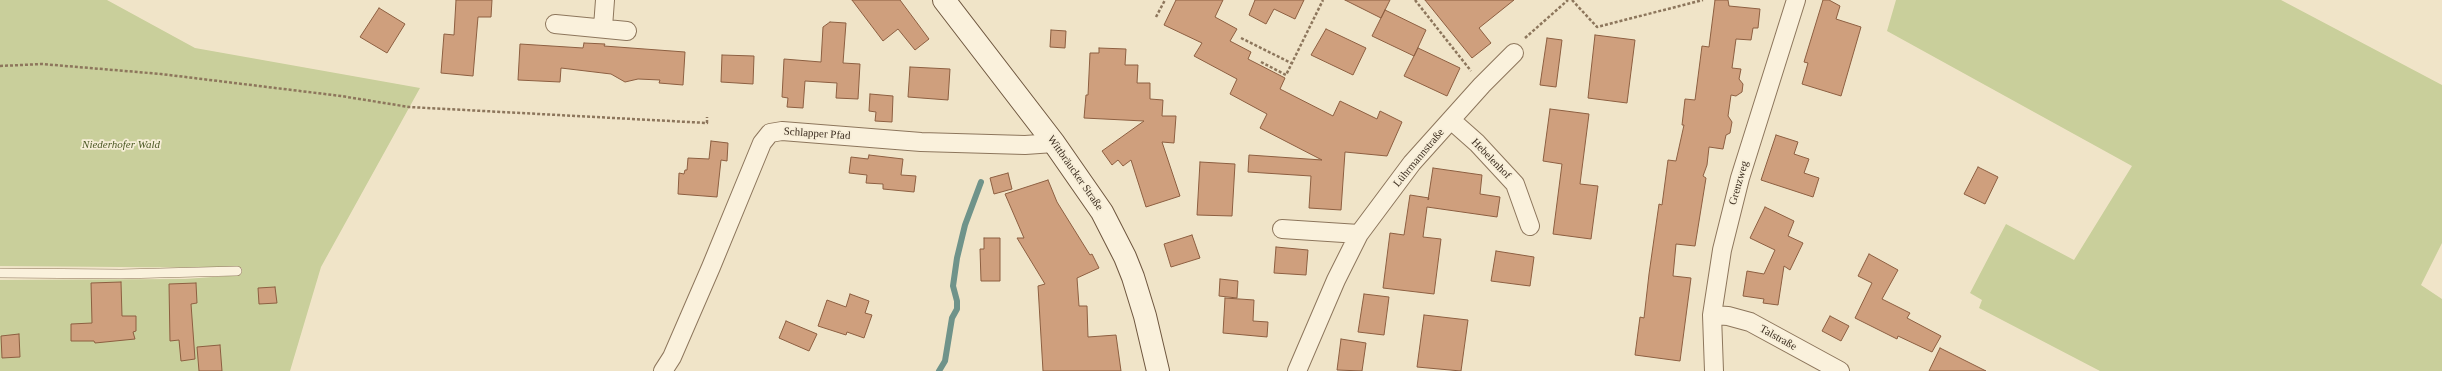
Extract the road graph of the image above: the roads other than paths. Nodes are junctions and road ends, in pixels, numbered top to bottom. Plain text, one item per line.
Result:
1 (605, 0) edge
2 (944, 0) edge
3 (1796, 0) edge
4 (555, 24) dead end
5 (603, 27) junction
6 (627, 31) dead end
7 (1514, 53) road end
8 (1451, 120) junction
9 (1054, 143) junction
10 (1530, 226) dead end
11 (1282, 229) dead end
12 (1359, 234) junction
13 (237, 271) dead end
14 (0, 273) edge
15 (1712, 314) junction
16 (663, 371) edge
17 (1158, 371) edge
18 (1297, 371) edge
19 (1714, 371) edge
20 (1840, 371) edge

1 - 5 street
2 - 9 main road, Wittbräucker Straße
3 - 15 street, Grenzweg
4 - 5 street
5 - 6 street
7 - 8 street, Lührmannstraße
8 - 10 street, Hebelenhof
8 - 12 street, Lührmannstraße
9 - 16 street, Schlapper Pfad
9 - 17 main road, Wittbräucker Straße
11 - 12 street
12 - 18 street, Lührmannstraße
13 - 14 lane
15 - 19 street, Grenzweg
15 - 20 street, Talstraße

